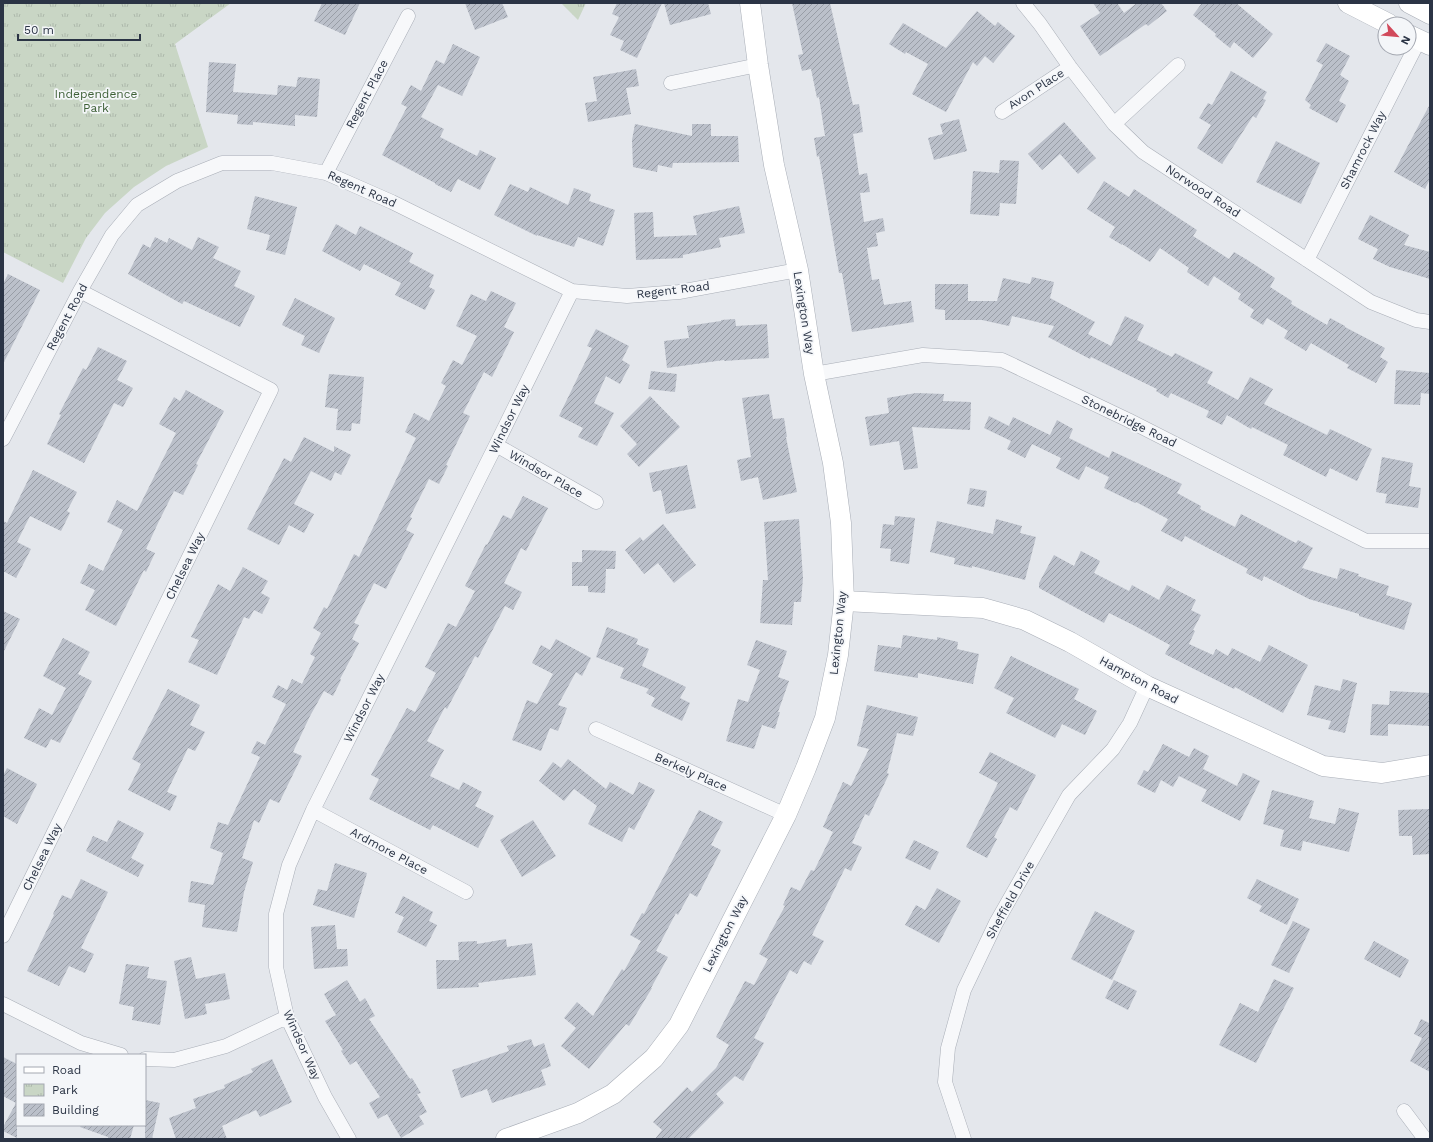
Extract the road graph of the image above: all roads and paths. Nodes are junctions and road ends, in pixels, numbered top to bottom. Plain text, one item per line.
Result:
1 (750, 3) edge
2 (1023, 3) edge
3 (1348, 3) edge
4 (1409, 3) edge
5 (1430, 14) edge
6 (408, 16) dead end
7 (1377, 18) edge
8 (1419, 40) edge
9 (758, 66) junction
10 (1178, 66) dead end
11 (1070, 67) junction
12 (671, 83) dead end
13 (1002, 112) dead end
14 (1114, 124) junction
15 (326, 172) junction
16 (1307, 260) junction
17 (798, 270) junction
18 (80, 291) junction
19 (572, 291) junction
20 (1430, 322) edge
21 (814, 374) junction
22 (3, 439) edge
23 (496, 445) junction
24 (596, 502) dead end
25 (1430, 541) edge
26 (844, 601) junction
27 (1147, 686) junction
28 (596, 729) dead end
29 (1430, 764) edge
30 (313, 810) junction
31 (786, 815) junction
32 (466, 892) dead end
33 (3, 936) edge
34 (3, 1004) edge
35 (287, 1017) junction
36 (118, 1054) edge
37 (146, 1059) edge
38 (1404, 1111) dead end
39 (349, 1139) edge
40 (508, 1139) edge
41 (964, 1139) edge
42 (1425, 1139) edge

1 - 9 street, Lexington Way
2 - 11 street, Norwood Road
3 - 7 street
4 - 5 street
6 - 15 street, Regent Place
8 - 16 street, Shamrock Way
9 - 12 street
9 - 17 street, Lexington Way
10 - 14 street
11 - 13 street, Avon Place
11 - 14 street, Norwood Road
14 - 16 street, Norwood Road
15 - 18 street, Regent Road
15 - 19 street, Regent Road
16 - 20 street, Norwood Road
17 - 19 street, Regent Road
17 - 21 street, Lexington Way
18 - 22 street, Regent Road
18 - 33 street, Chelsea Way
19 - 23 street, Windsor Way
21 - 25 street, Stonebridge Road
21 - 26 street, Lexington Way
23 - 24 street, Windsor Place
23 - 30 street, Windsor Way
26 - 27 street, Hampton Road
26 - 31 street, Lexington Way
27 - 29 street, Hampton Road
27 - 41 street, Sheffield Drive
28 - 31 street, Berkely Place
30 - 32 street, Ardmore Place
30 - 35 street, Windsor Way
31 - 40 street, Lexington Way
34 - 36 street
35 - 37 street
35 - 39 street, Windsor Way
38 - 42 street

